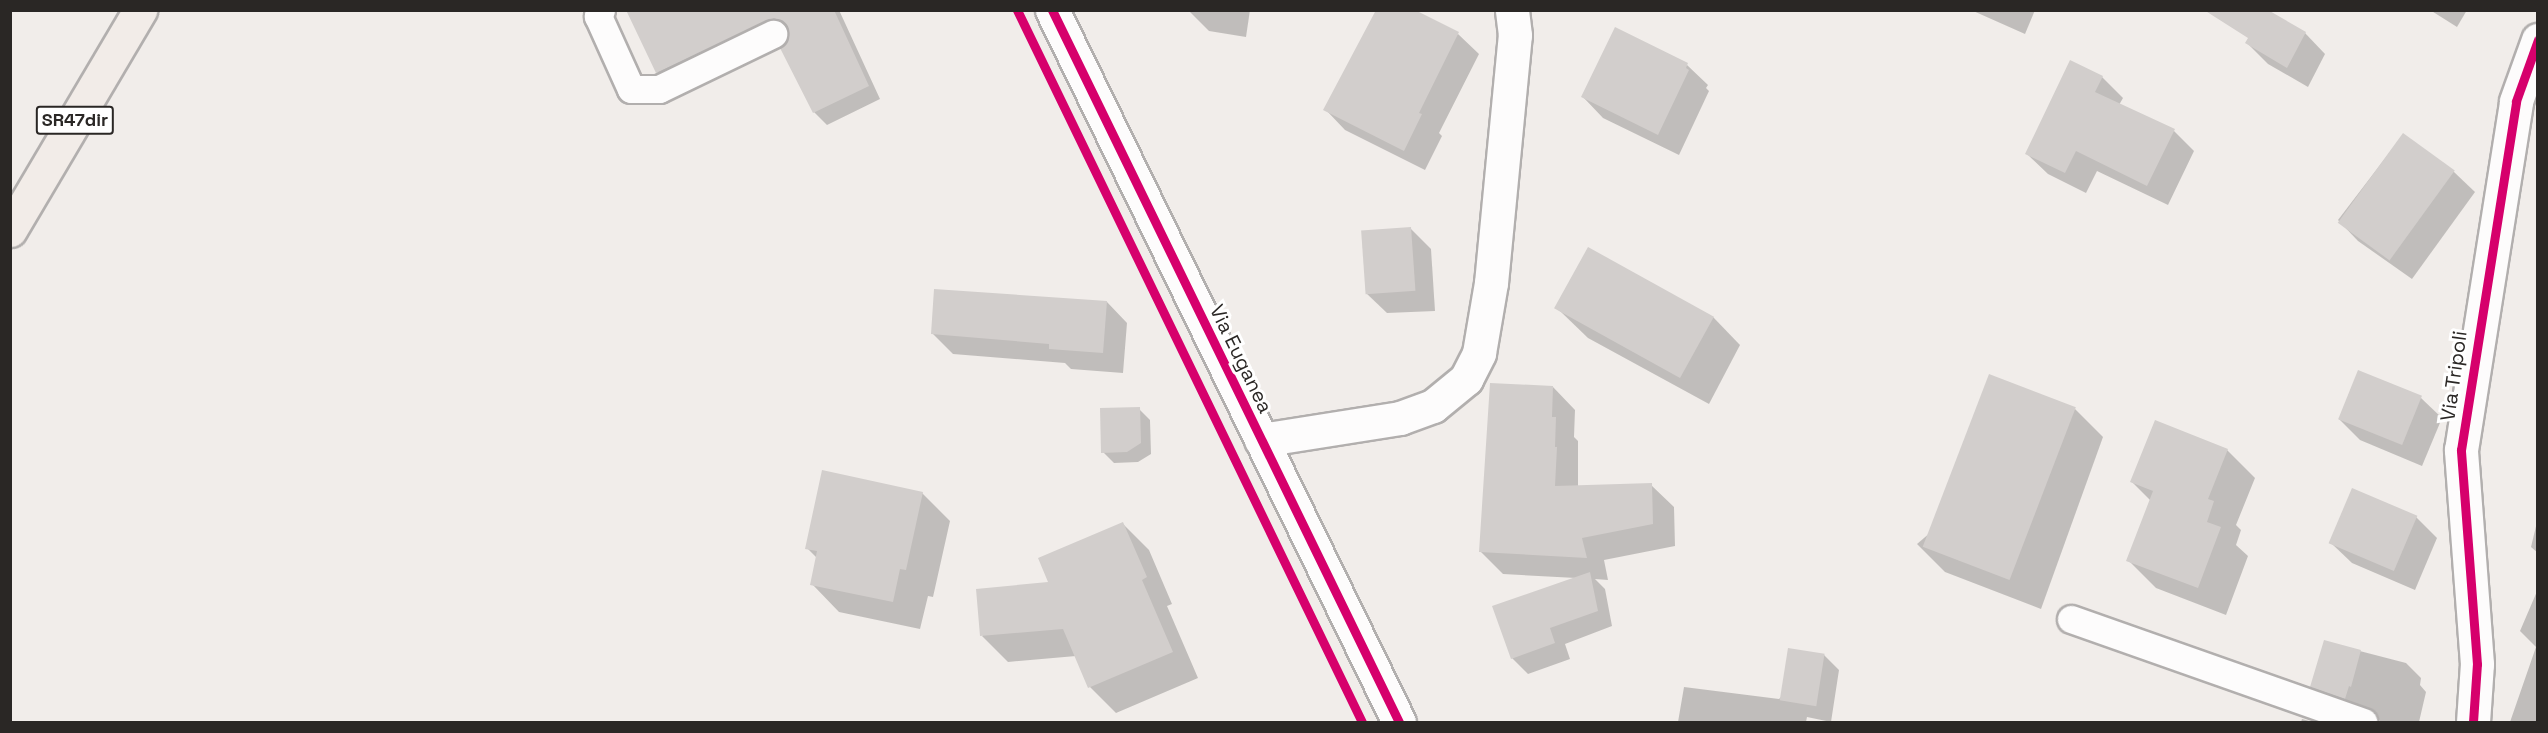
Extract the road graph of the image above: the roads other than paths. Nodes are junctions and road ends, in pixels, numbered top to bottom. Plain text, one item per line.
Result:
1 (140, 10) edge
2 (601, 10) edge
3 (1052, 10) edge
4 (1512, 10) edge
5 (772, 34) dead end
6 (2538, 40) edge
7 (10, 230) edge
8 (1261, 440) junction
9 (2071, 619) dead end
10 (1399, 723) edge
11 (2363, 723) edge
12 (2473, 723) edge

1 - 7 highway, SR47dir
2 - 5 lane
3 - 8 street, Via Euganea
4 - 8 street, Via Euganea
6 - 12 street, Via Tripoli
8 - 10 street, Via Euganea
9 - 11 lane

